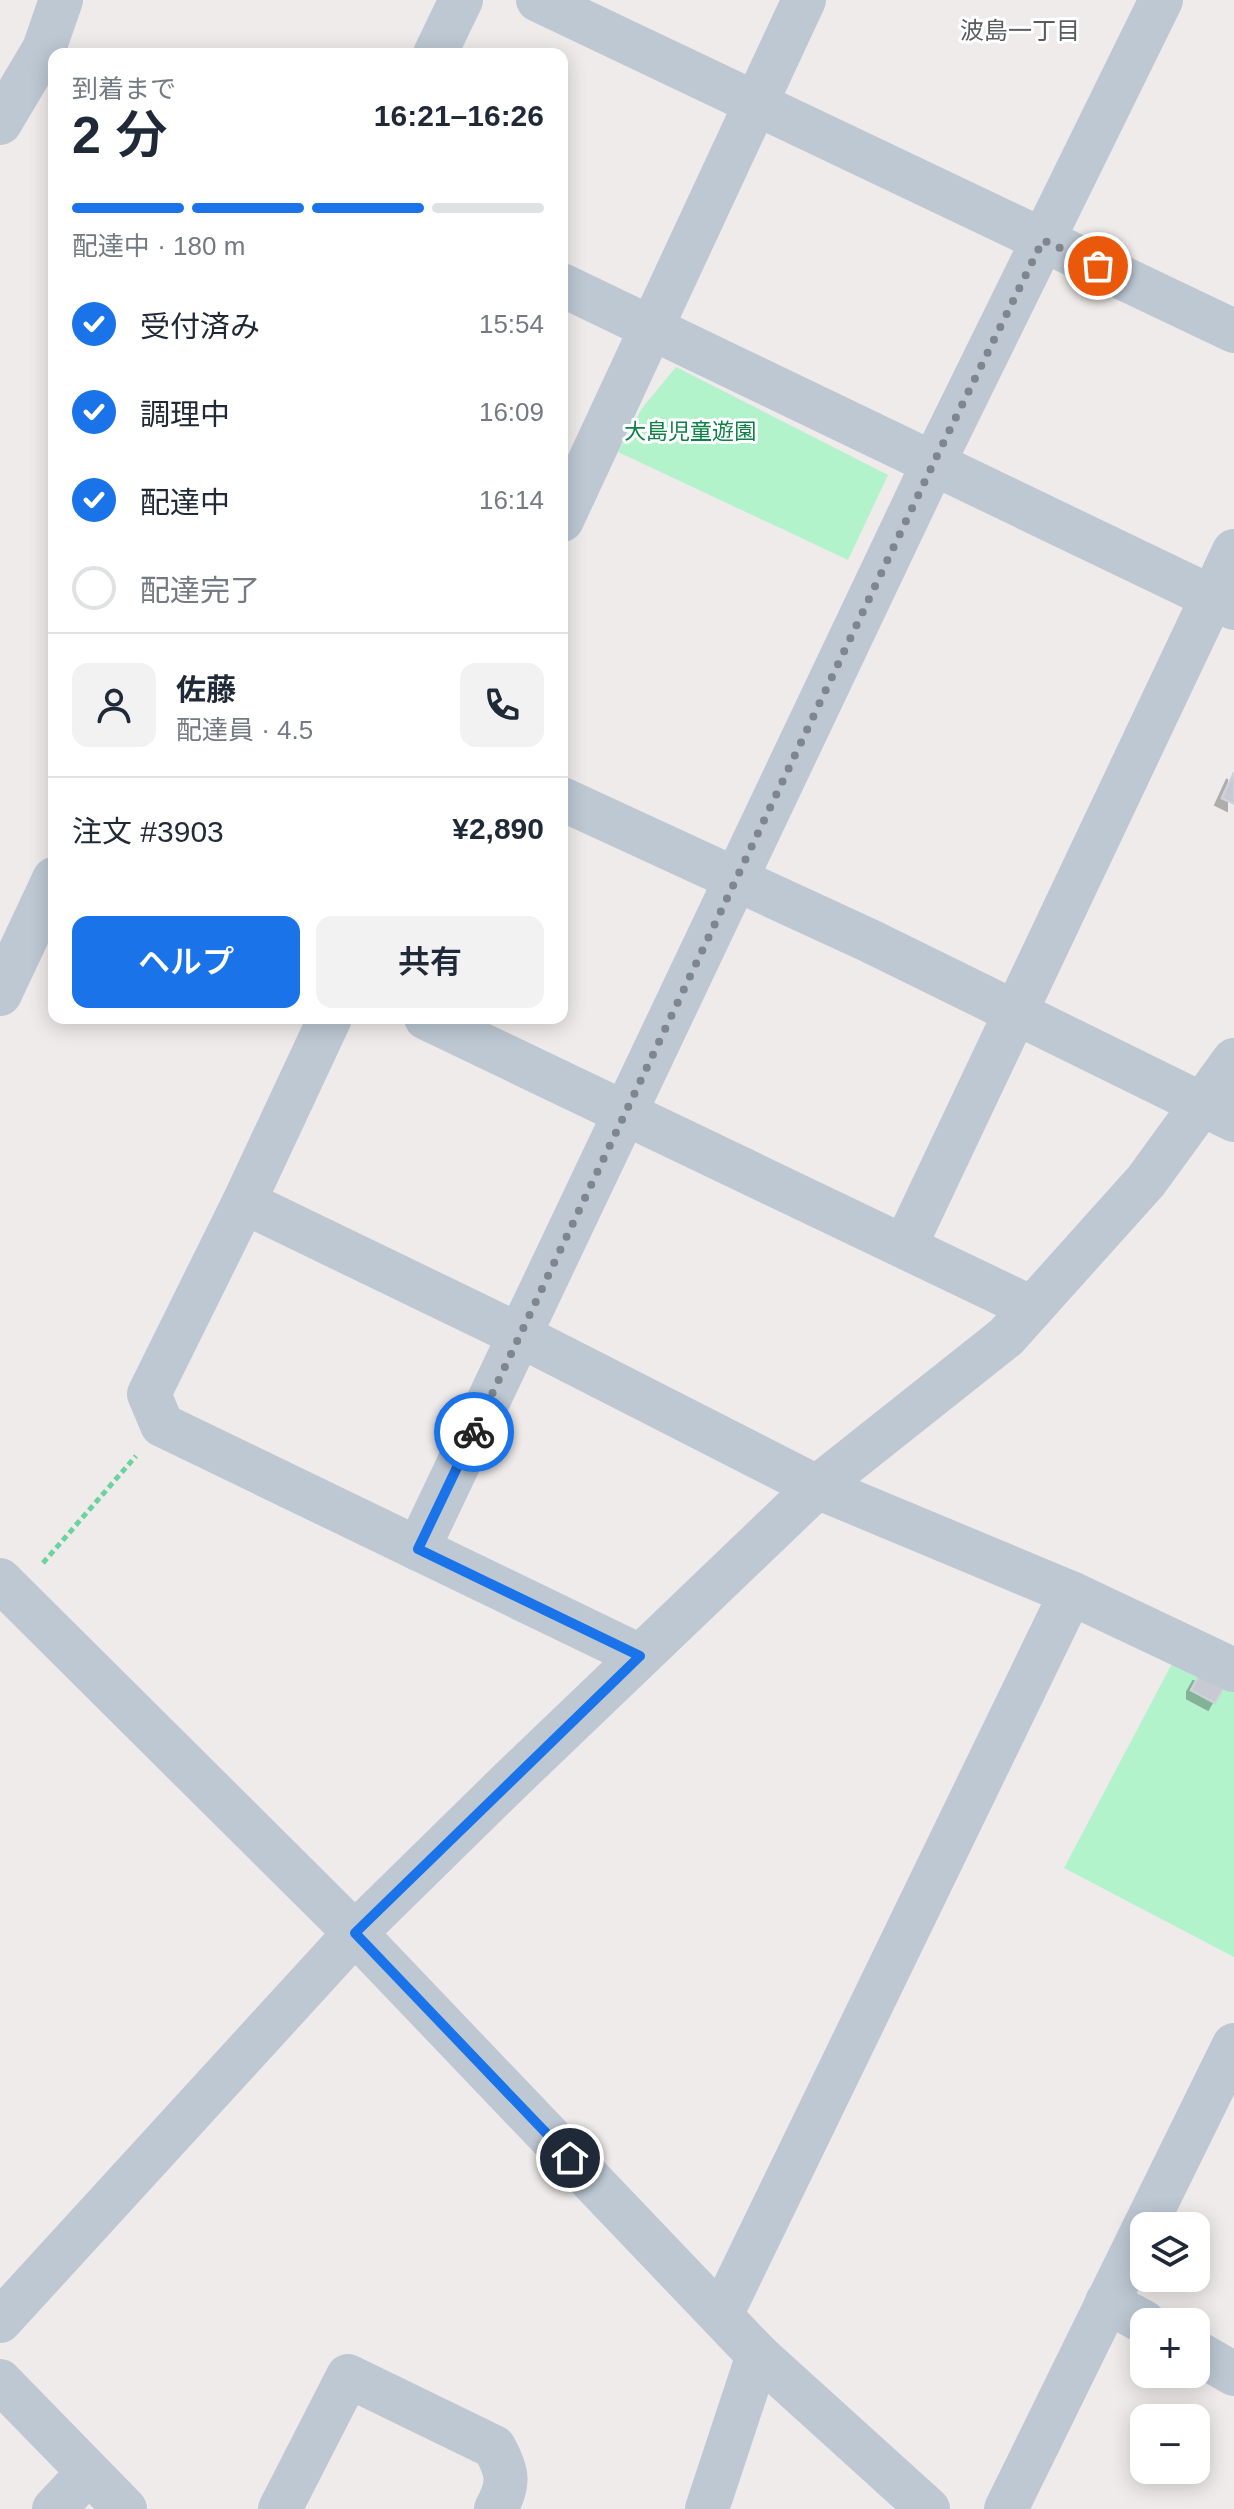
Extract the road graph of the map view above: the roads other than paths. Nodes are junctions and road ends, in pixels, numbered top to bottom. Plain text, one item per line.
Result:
1 (61, 0) edge
2 (461, 0) edge
3 (538, 0) edge
4 (804, 0) edge
5 (1161, 0) edge
6 (52, 48) edge
7 (438, 48) edge
8 (48, 55) edge
9 (756, 103) junction
10 (0, 123) edge
11 (1043, 240) junction
12 (568, 288) edge
13 (651, 328) junction
14 (1234, 331) edge
15 (933, 464) junction
16 (568, 507) edge
17 (1234, 551) edge
18 (1223, 603) edge
19 (568, 802) edge
20 (736, 879) junction
21 (48, 892) edge
22 (0, 994) edge
23 (1015, 1013) junction
24 (327, 1024) edge
25 (439, 1024) edge
26 (1234, 1060) edge
27 (624, 1113) junction
28 (1218, 1113) edge
29 (244, 1202) junction
30 (905, 1246) junction
31 (1032, 1308) junction
32 (519, 1335) junction
33 (817, 1487) junction
34 (418, 1549) junction
35 (8, 1587) edge
36 (1071, 1593) junction
37 (640, 1656) junction
38 (1234, 1670) edge
39 (355, 1933) junction
40 (1234, 2045) edge
41 (1151, 2212) edge
42 (1130, 2292) edge
43 (1126, 2312) edge
44 (721, 2315) junction
45 (0, 2321) edge
46 (758, 2355) junction
47 (1210, 2360) edge
48 (1234, 2374) edge
49 (0, 2381) edge
50 (88, 2473) junction
51 (54, 2509) edge
52 (125, 2509) edge
53 (280, 2509) edge
54 (496, 2509) edge
55 (707, 2509) edge
56 (928, 2509) edge
57 (1006, 2509) edge

1 - 6 street
2 - 7 street
3 - 9 street
4 - 9 street
5 - 11 street
8 - 10 street
9 - 11 street
9 - 13 street
11 - 14 street
11 - 15 street
12 - 13 street
13 - 15 street
13 - 16 street
15 - 18 street
15 - 20 street
17 - 18 street
18 - 23 street
19 - 20 street
20 - 23 street
20 - 27 street
21 - 22 street
23 - 28 street
23 - 30 street
24 - 29 street
25 - 27 street
26 - 28 street
27 - 30 street
27 - 32 street
28 - 31 street
29 - 32 street
29 - 34 street
30 - 31 street
31 - 33 street
32 - 33 street
32 - 34 street
33 - 36 street
33 - 37 street
34 - 37 street
35 - 39 street
36 - 38 street
36 - 44 street
37 - 39 street
39 - 44 street
39 - 45 street
40 - 41 street
42 - 43 street
43 - 57 street
44 - 46 street
46 - 55 street
46 - 56 street
47 - 48 street
49 - 50 street
50 - 51 street
50 - 52 street
53 - 54 street

